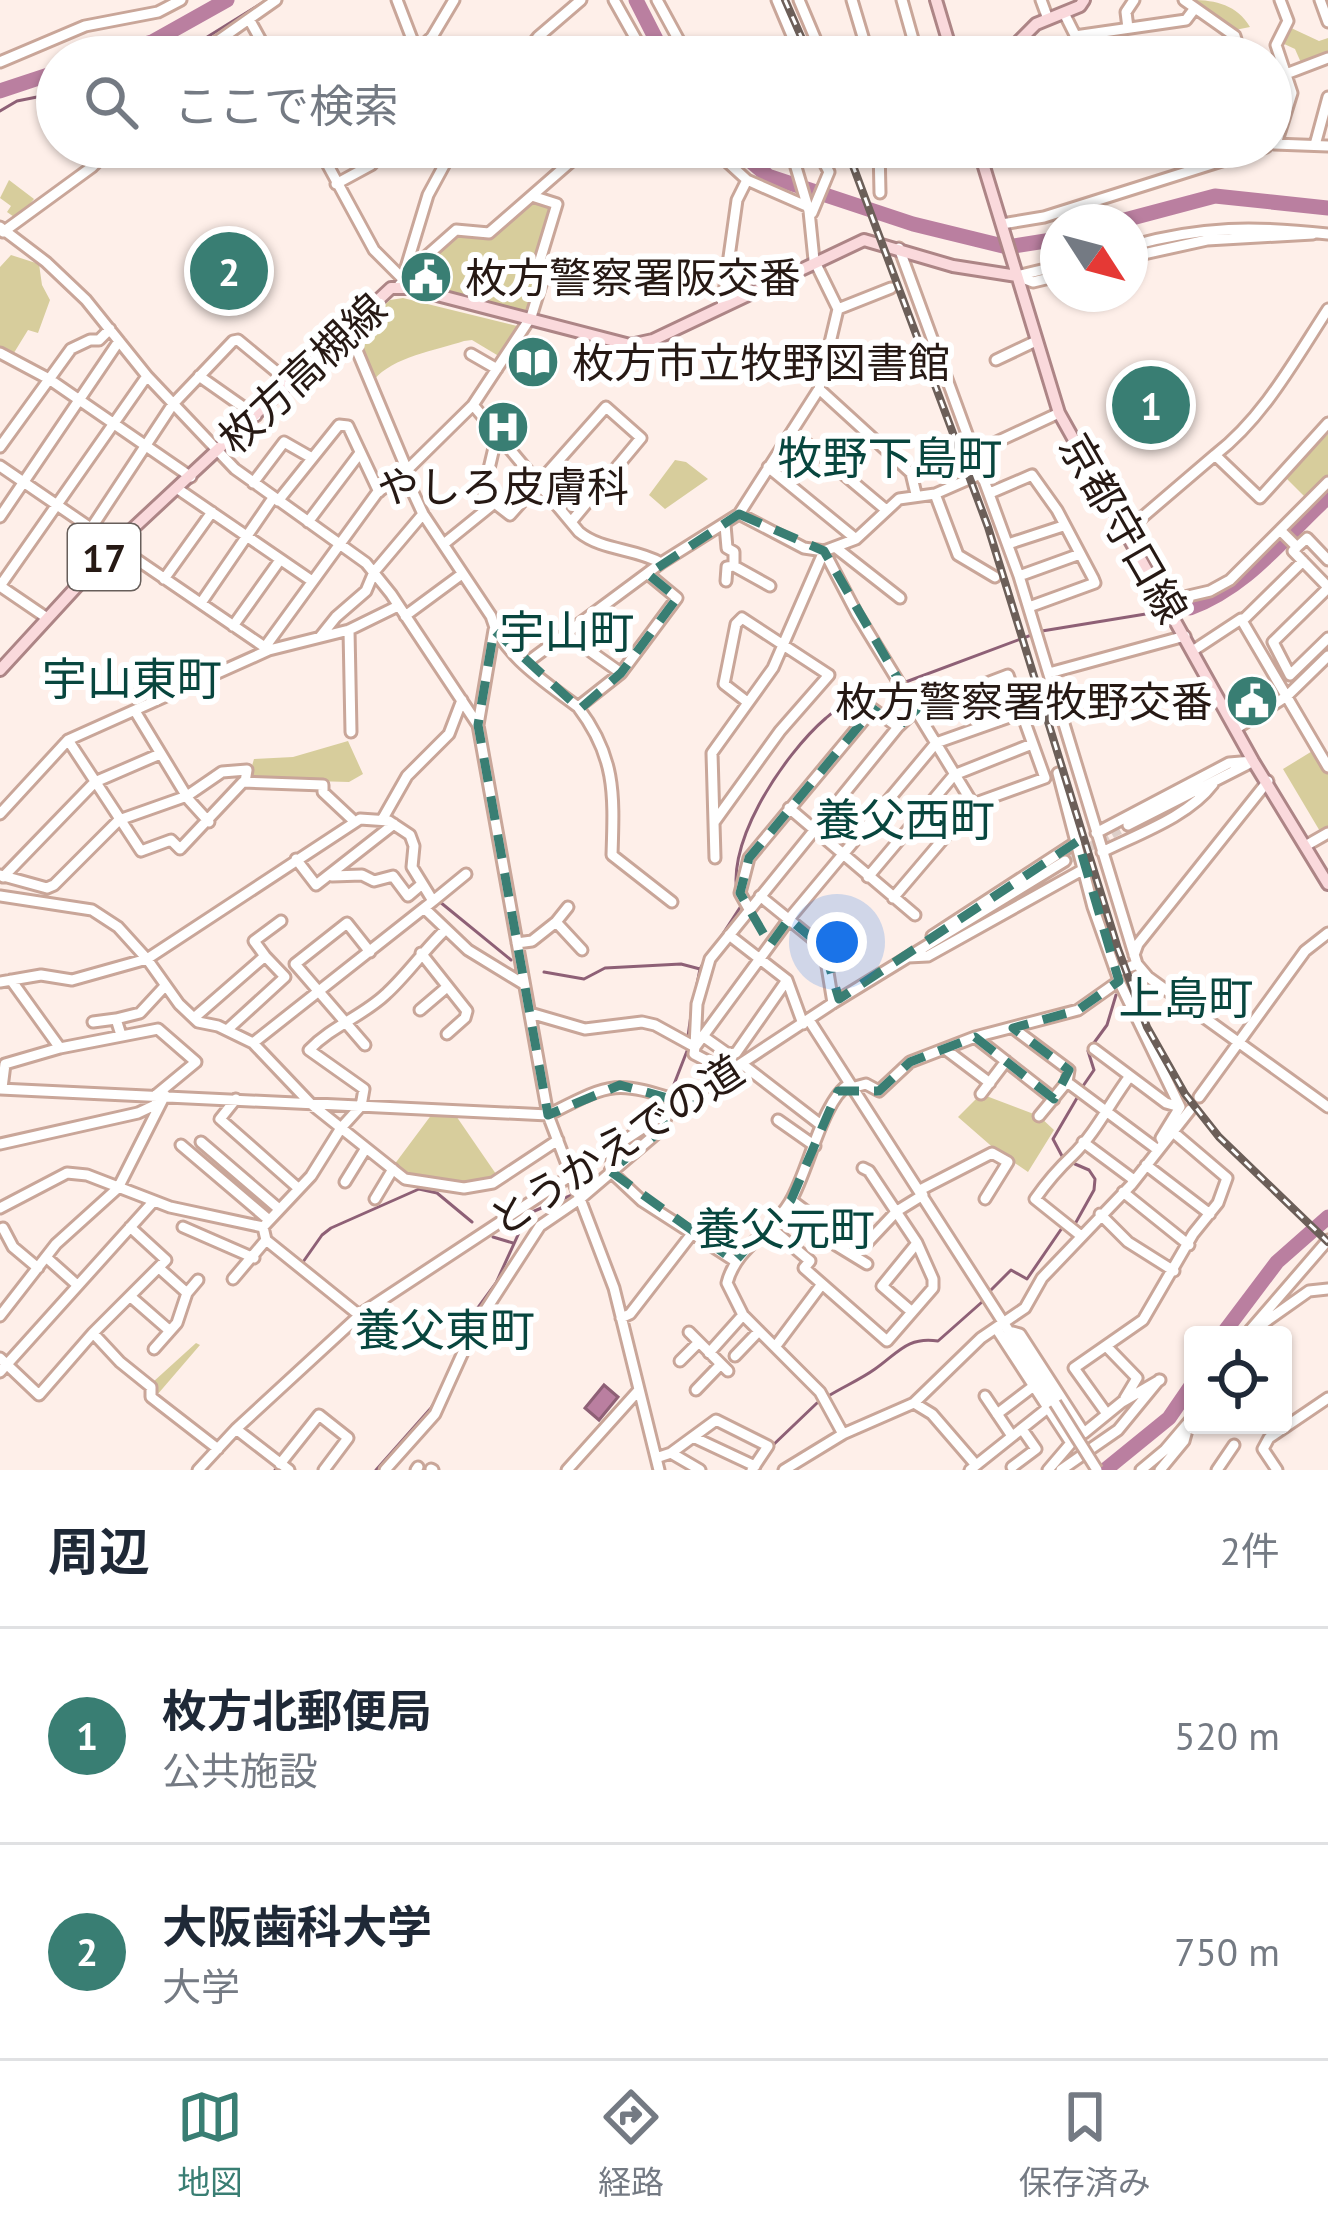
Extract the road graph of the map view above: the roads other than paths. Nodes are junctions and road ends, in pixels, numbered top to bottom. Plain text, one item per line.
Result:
1 (181, 0) edge
2 (276, 0) edge
3 (397, 0) edge
4 (454, 0) edge
5 (581, 0) edge
6 (614, 0) edge
7 (657, 0) edge
8 (777, 0) edge
9 (799, 0) edge
10 (852, 0) edge
11 (902, 0) edge
12 (936, 0) edge
13 (1041, 0) edge
14 (1084, 0) edge
15 (1134, 0) edge
16 (1184, 0) edge
17 (1280, 0) edge
18 (1320, 0) edge
19 (1195, 8) junction
20 (1064, 13) junction
21 (1048, 19) junction
22 (249, 20) junction
23 (1328, 22) edge
24 (1128, 28) junction
25 (61, 36) edge
26 (226, 36) edge
27 (258, 36) edge
28 (411, 36) edge
29 (433, 36) edge
30 (544, 36) edge
31 (634, 36) edge
32 (677, 36) edge
33 (792, 36) edge
34 (814, 36) edge
35 (863, 36) edge
36 (912, 36) edge
37 (946, 36) edge
38 (1022, 36) edge
39 (1075, 36) joint
40 (1234, 36) edge
41 (1280, 36) edge
42 (36, 47) edge
43 (1328, 58) edge
44 (0, 62) edge
45 (1292, 72) edge
46 (1328, 98) edge
47 (1292, 145) edge
48 (1315, 145) junction
49 (1328, 146) edge
50 (91, 168) edge
51 (328, 168) edge
52 (365, 168) edge
53 (443, 168) edge
54 (564, 168) edge
55 (734, 168) edge
56 (796, 168) edge
57 (827, 168) edge
58 (877, 168) edge
59 (984, 168) edge
60 (1198, 168) edge
61 (747, 180) junction
62 (336, 184) junction
63 (880, 193) dead end
64 (532, 196) junction
65 (810, 212) junction
66 (1002, 226) junction
67 (2, 231) edge
68 (1323, 233) edge
69 (1148, 241) edge
70 (899, 248) junction
71 (1148, 253) edge
72 (814, 260) junction
73 (1040, 270) edge
74 (1017, 276) junction
75 (1040, 280) edge
76 (401, 283) junction
77 (891, 288) dead end
78 (722, 307) junction
79 (838, 308) junction
80 (1328, 309) edge
81 (530, 317) junction
82 (110, 329) junction
83 (348, 329) junction
84 (119, 340) junction
85 (1034, 342) junction
86 (0, 353) edge
87 (471, 354) dead end
88 (996, 360) dead end
89 (497, 369) junction
90 (147, 376) junction
91 (199, 376) junction
92 (955, 378) dead end
93 (49, 379) junction
94 (290, 383) junction
95 (819, 389) junction
96 (955, 398) junction
97 (80, 400) junction
98 (173, 404) junction
99 (473, 405) junction
100 (1059, 413) junction
101 (256, 416) junction
102 (1328, 423) edge
103 (115, 424) junction
104 (792, 431) junction
105 (497, 435) junction
106 (149, 446) junction
107 (0, 447) edge
108 (217, 452) junction
109 (975, 452) junction
110 (360, 453) junction
111 (1215, 455) junction
112 (313, 458) junction
113 (0, 466) edge
114 (768, 467) junction
115 (405, 472) junction
116 (983, 473) junction
117 (191, 477) junction
118 (1328, 482) edge
119 (23, 483) junction
120 (253, 483) junction
121 (539, 484) junction
122 (178, 489) junction
123 (379, 492) junction
124 (990, 493) junction
125 (916, 494) junction
126 (935, 494) junction
127 (276, 500) junction
128 (492, 505) junction
129 (57, 506) junction
130 (885, 509) junction
131 (212, 512) junction
132 (424, 514) junction
133 (739, 514) junction
134 (0, 517) edge
135 (308, 522) junction
136 (571, 523) junction
137 (725, 525) junction
138 (1064, 526) junction
139 (90, 530) junction
140 (1280, 530) junction
141 (1125, 532) junction
142 (1328, 535) edge
143 (247, 536) junction
144 (856, 538) junction
145 (445, 543) junction
146 (338, 544) junction
147 (1008, 544) junction
148 (113, 547) junction
149 (1297, 547) junction
150 (1316, 547) junction
151 (830, 549) junction
152 (1080, 554) junction
153 (280, 560) junction
154 (1328, 560) edge
155 (1303, 561) junction
156 (661, 562) junction
157 (734, 566) junction
158 (374, 572) junction
159 (462, 574) junction
160 (648, 574) junction
161 (1018, 576) junction
162 (995, 577) dead end
163 (164, 579) junction
164 (726, 580) dead end
165 (312, 581) junction
166 (0, 586) edge
167 (770, 586) dead end
168 (1328, 587) edge
169 (900, 598) dead end
170 (201, 603) junction
171 (1029, 607) junction
172 (1171, 608) junction
173 (402, 611) junction
174 (47, 617) junction
175 (1243, 622) junction
176 (233, 626) junction
177 (349, 630) junction
178 (494, 630) junction
179 (566, 634) junction
180 (1185, 636) junction
181 (320, 637) junction
182 (1328, 638) edge
183 (784, 645) junction
184 (267, 649) junction
185 (1194, 650) junction
186 (1328, 656) edge
187 (525, 664) junction
188 (0, 670) edge
189 (622, 673) junction
190 (1049, 674) junction
191 (1287, 696) junction
192 (462, 700) junction
193 (746, 701) junction
194 (578, 707) junction
195 (916, 710) junction
196 (135, 711) junction
197 (1021, 712) junction
198 (478, 725) junction
199 (898, 727) junction
200 (1238, 728) junction
201 (351, 731) dead end
202 (68, 740) junction
203 (936, 743) junction
204 (1032, 744) junction
205 (160, 754) junction
206 (1253, 761) junction
207 (1328, 767) edge
208 (1058, 772) dead end
209 (954, 775) junction
210 (1216, 779) junction
211 (1268, 781) junction
212 (95, 782) junction
213 (245, 782) junction
214 (187, 796) junction
215 (973, 804) junction
216 (789, 808) junction
217 (0, 814) edge
218 (119, 820) junction
219 (715, 821) junction
220 (209, 822) junction
221 (355, 822) junction
222 (388, 822) junction
223 (1128, 825) tunnel mouth
224 (815, 830) junction
225 (1096, 833) junction
226 (1328, 833) edge
227 (1078, 842) junction
228 (1307, 845) junction
229 (1102, 852) junction
230 (842, 855) junction
231 (715, 858) dead end
232 (296, 859) junction
233 (1065, 861) tunnel mouth
234 (1084, 868) junction
235 (466, 874) dead end
236 (2, 876) edge
237 (332, 876) junction
238 (868, 877) junction
239 (422, 884) junction
240 (1328, 884) edge
241 (0, 896) edge
242 (760, 896) junction
243 (893, 898) junction
244 (672, 902) dead end
245 (429, 905) junction
246 (568, 907) dead end
247 (749, 909) junction
248 (915, 915) dead end
249 (789, 919) junction
250 (280, 921) dead end
251 (556, 922) junction
252 (445, 930) junction
253 (1328, 933) edge
254 (729, 935) junction
255 (517, 944) junction
256 (582, 950) dead end
257 (370, 952) junction
258 (421, 952) junction
259 (265, 956) junction
260 (908, 957) junction
261 (147, 958) junction
262 (761, 958) junction
263 (1135, 960) junction
264 (1118, 976) junction
265 (787, 980) junction
266 (5, 981) edge
267 (522, 983) junction
268 (164, 986) junction
269 (447, 988) junction
270 (321, 990) junction
271 (833, 1003) junction
272 (420, 1010) dead end
273 (530, 1013) junction
274 (116, 1018) junction
275 (194, 1018) junction
276 (345, 1020) junction
277 (93, 1022) dead end
278 (806, 1022) junction
279 (1013, 1028) junction
280 (227, 1030) junction
281 (447, 1034) dead end
282 (121, 1035) junction
283 (704, 1036) junction
284 (976, 1036) junction
285 (1239, 1042) junction
286 (253, 1043) junction
287 (365, 1045) dead end
288 (695, 1047) junction
289 (60, 1048) junction
290 (945, 1049) junction
291 (1094, 1049) dead end
292 (1006, 1061) junction
293 (742, 1064) junction
294 (729, 1072) junction
295 (1130, 1076) junction
296 (1066, 1082) junction
297 (989, 1083) junction
298 (850, 1086) junction
299 (1, 1088) edge
300 (981, 1094) dead end
301 (161, 1097) junction
302 (1199, 1097) dead end
303 (1054, 1099) junction
304 (236, 1100) junction
305 (683, 1102) junction
306 (311, 1104) junction
307 (361, 1106) junction
308 (1328, 1107) edge
309 (1185, 1108) junction
310 (1104, 1110) junction
311 (668, 1111) junction
312 (548, 1115) junction
313 (1040, 1116) dead end
314 (778, 1120) dead end
315 (821, 1125) junction
316 (341, 1129) junction
317 (1173, 1132) junction
318 (558, 1140) junction
319 (201, 1142) dead end
320 (1083, 1142) junction
321 (0, 1144) edge
322 (181, 1144) dead end
323 (814, 1146) junction
324 (1161, 1146) junction
325 (366, 1148) junction
326 (1146, 1165) junction
327 (862, 1168) dead end
328 (393, 1169) junction
329 (571, 1172) junction
330 (610, 1172) junction
331 (1134, 1180) junction
332 (345, 1182) dead end
333 (118, 1188) junction
334 (298, 1188) junction
335 (1123, 1192) junction
336 (922, 1193) junction
337 (375, 1198) dead end
338 (581, 1198) junction
339 (985, 1199) dead end
340 (791, 1200) junction
341 (153, 1202) junction
342 (0, 1208) edge
343 (279, 1209) junction
344 (897, 1211) junction
345 (850, 1214) dead end
346 (1100, 1214) junction
347 (1210, 1214) junction
348 (266, 1224) junction
349 (130, 1227) junction
350 (183, 1227) dead end
351 (3, 1228) dead end
352 (771, 1228) junction
353 (691, 1235) junction
354 (1080, 1235) junction
355 (266, 1240) junction
356 (1328, 1240) edge
357 (917, 1243) junction
358 (1189, 1245) junction
359 (864, 1246) dead end
360 (845, 1250) junction
361 (47, 1258) junction
362 (254, 1258) junction
363 (735, 1261) junction
364 (867, 1264) dead end
365 (38, 1268) junction
366 (158, 1268) junction
367 (1174, 1271) junction
368 (232, 1279) dead end
369 (198, 1280) dead end
370 (76, 1284) junction
371 (822, 1284) junction
372 (1328, 1288) edge
373 (187, 1293) junction
374 (131, 1297) junction
375 (912, 1312) junction
376 (359, 1315) junction
377 (743, 1315) junction
378 (0, 1316) edge
379 (621, 1318) junction
380 (1254, 1326) edge
381 (1259, 1326) edge
382 (1003, 1327) junction
383 (170, 1330) junction
384 (759, 1330) junction
385 (689, 1332) dead end
386 (93, 1333) junction
387 (699, 1342) junction
388 (775, 1347) junction
389 (1009, 1347) junction
390 (1107, 1347) junction
391 (154, 1349) dead end
392 (710, 1352) junction
393 (1024, 1353) junction
394 (735, 1356) dead end
395 (680, 1361) dead end
396 (3, 1365) edge
397 (1035, 1385) junction
398 (638, 1390) junction
399 (696, 1390) dead end
400 (985, 1396) dead end
401 (1328, 1398) edge
402 (328, 1402) dead end
403 (1122, 1402) junction
404 (914, 1403) junction
405 (1052, 1405) junction
406 (997, 1414) junction
407 (1107, 1414) junction
408 (319, 1415) junction
409 (1184, 1426) edge
410 (236, 1429) junction
411 (1017, 1433) junction
412 (843, 1434) junction
413 (1186, 1434) edge
414 (693, 1437) junction
415 (1234, 1445) dead end
416 (1092, 1448) dead end
417 (218, 1449) junction
418 (671, 1454) junction
419 (1081, 1456) dead end
420 (656, 1458) junction
421 (281, 1464) edge
422 (973, 1467) edge
423 (1012, 1467) edge
424 (753, 1468) edge
425 (198, 1470) edge
426 (261, 1470) edge
427 (324, 1470) edge
428 (386, 1470) edge
429 (567, 1470) edge
430 (659, 1470) edge
431 (700, 1470) edge
432 (784, 1470) edge
433 (1048, 1470) edge
434 (1061, 1470) edge
435 (1097, 1470) edge
436 (1141, 1470) edge
437 (1160, 1470) edge
438 (1217, 1470) edge
439 (1277, 1470) edge

1 - 25 street
2 - 22 street
3 - 28 street
4 - 29 street
5 - 30 street
6 - 31 street
7 - 32 street
8 - 33 street
9 - 34 street
10 - 35 street
11 - 36 street
12 - 37 main road
13 - 21 street
14 - 20 main road
15 - 24 street
16 - 19 street
17 - 41 street
18 - 23 street
19 - 24 street
19 - 40 street
20 - 21 main road
20 - 39 street
21 - 38 main road
22 - 26 street
22 - 27 street
24 - 39 street
42 - 44 street
43 - 45 street
46 - 48 street
47 - 48 street
48 - 49 street
50 - 67 street
51 - 62 street
52 - 62 street
53 - 76 street
54 - 64 street
55 - 61 street
56 - 65 street
57 - 65 street
58 - 63 street
59 - 66 main road, 京都守口線
60 - 66 street
61 - 65 street
61 - 78 street
62 - 76 street
64 - 76 street
64 - 81 street
65 - 72 street
66 - 74 main road, 京都守口線
67 - 82 street
68 - 69 street
68 - 71 street
70 - 72 main road, 枚方高槻線
70 - 74 main road, 枚方高槻線
70 - 96 street
72 - 78 main road, 枚方高槻線
72 - 79 street
73 - 74 street
74 - 75 street
74 - 85 main road, 京都守口線
76 - 81 main road, 枚方高槻線
76 - 83 main road, 枚方高槻線 / 17
77 - 79 street
78 - 81 main road, 枚方高槻線
79 - 95 street
80 - 111 street
81 - 89 street
82 - 84 street
82 - 93 street
83 - 94 main road, 枚方高槻線 / 17
83 - 115 street
84 - 90 street
84 - 97 street
85 - 88 street
85 - 100 main road, 京都守口線
86 - 93 street
87 - 89 street
89 - 99 street
90 - 98 street
90 - 103 street
91 - 94 street
91 - 98 street
91 - 101 street
92 - 96 street
93 - 97 street
93 - 107 street
94 - 101 main road, 枚方高槻線 / 17
95 - 104 street
95 - 125 street
96 - 109 street
97 - 103 street
97 - 119 street
98 - 106 street
98 - 108 street
99 - 105 street
99 - 115 street
100 - 109 street
100 - 141 main road, 京都守口線
101 - 108 main road, 枚方高槻線 / 17
102 - 111 street
103 - 106 street
103 - 129 street
104 - 114 street
104 - 130 street
105 - 121 street
105 - 128 street
106 - 117 street
106 - 139 street
108 - 117 main road, 枚方高槻線 / 17
108 - 120 street
109 - 116 street
110 - 112 street
110 - 123 street
110 - 135 street
111 - 141 street
112 - 120 street
112 - 127 street
113 - 119 street
114 - 133 street
114 - 144 street
115 - 123 street
115 - 132 street
116 - 124 street
116 - 126 street
117 - 122 main road, 枚方高槻線 / 17
118 - 140 street
119 - 129 street
119 - 134 street
120 - 127 street
121 - 128 street
121 - 136 street
121 - 136 street
122 - 131 street
122 - 148 main road, 枚方高槻線 / 17
123 - 146 street
124 - 138 street
124 - 147 street
125 - 126 street
125 - 130 street
126 - 162 street
127 - 135 street
127 - 143 street
128 - 145 street
129 - 139 street
129 - 166 street
130 - 144 street
131 - 143 street
131 - 163 street
132 - 145 street
132 - 158 street
133 - 137 street
133 - 151 street
135 - 146 street
136 - 156 street
137 - 156 street
137 - 157 street
138 - 147 street
138 - 152 street
139 - 148 street
140 - 149 street
140 - 172 street
141 - 172 main road, 京都守口線
142 - 150 street
143 - 153 street
143 - 170 street
144 - 151 street
145 - 159 street
146 - 158 street
146 - 165 street
147 - 161 street
148 - 163 street
148 - 174 main road, 枚方高槻線 / 17
149 - 150 street
149 - 155 street
150 - 154 street
151 - 169 street
151 - 183 street
151 - 195 street
152 - 161 street
152 - 171 street
153 - 165 street
153 - 176 street
155 - 168 street
155 - 175 street
156 - 160 street
157 - 164 street
157 - 167 street
158 - 173 street
158 - 181 street
159 - 173 street
159 - 178 street
160 - 179 street
160 - 189 street
161 - 171 street
163 - 170 street
165 - 184 street
166 - 174 street
168 - 182 street
170 - 176 street
171 - 190 street
172 - 180 main road, 京都守口線
173 - 177 street
173 - 192 street
174 - 188 main road, 枚方高槻線 / 17
175 - 185 street
175 - 191 street
176 - 184 street
177 - 181 street
177 - 201 street
178 - 187 street
178 - 198 street
179 - 187 street
179 - 189 street
180 - 185 main road, 京都守口線
180 - 190 street
181 - 184 street
183 - 193 street
183 - 193 street
183 - 219 street
184 - 196 street
185 - 200 main road, 京都守口線
186 - 191 street
187 - 194 street
189 - 194 street
190 - 225 street
191 - 200 street
191 - 207 street
192 - 198 street
192 - 222 street
193 - 219 street
194 - 244 street
195 - 197 street
195 - 199 street
195 - 203 street
196 - 202 street
196 - 205 street
197 - 203 street
197 - 204 street
198 - 255 street
199 - 216 street
199 - 224 street
200 - 206 main road, 京都守口線
202 - 212 street
202 - 217 street
203 - 209 street
203 - 230 street
204 - 209 street
204 - 215 street
205 - 212 street
205 - 214 street
206 - 210 street
206 - 211 main road, 京都守口線
206 - 225 street
208 - 227 street
209 - 215 street
209 - 238 street
210 - 223 street
210 - 229 street
211 - 228 main road, 京都守口線
211 - 263 street
212 - 218 street
212 - 236 street
213 - 214 street
213 - 220 street
213 - 221 street
214 - 218 street
214 - 220 street
215 - 243 street
216 - 224 street
216 - 247 street
218 - 220 street
218 - 236 street
219 - 231 street
221 - 222 street
221 - 232 street
222 - 237 street
222 - 239 street
224 - 230 street
224 - 242 street
225 - 229 street
226 - 228 street
227 - 234 street
227 - 260 street
228 - 240 main road, 京都守口線
229 - 263 street
230 - 238 street
230 - 249 street
232 - 237 street
232 - 261 street
233 - 260 street, とうかえでの道
234 - 260 street
234 - 264 street
235 - 245 street
237 - 239 street
238 - 243 street
239 - 245 street
241 - 261 street
242 - 247 street
242 - 249 street
243 - 248 street
245 - 252 street
245 - 257 street
246 - 251 street
247 - 254 street
249 - 262 street
249 - 271 street
250 - 259 street
251 - 255 street
251 - 256 street
252 - 258 street
252 - 267 street
253 - 285 street
254 - 262 street
254 - 288 street
255 - 267 street
257 - 270 street
257 - 270 street
258 - 269 street
258 - 276 street
259 - 275 street
259 - 280 street
260 - 271 street, とうかえでの道
261 - 266 street
261 - 268 street
262 - 265 street
262 - 283 street
263 - 264 street
263 - 285 street
264 - 279 street
264 - 309 street
265 - 278 street
265 - 283 street
266 - 289 street
267 - 273 street
268 - 274 street
268 - 275 street
269 - 272 street
269 - 281 street
270 - 276 street
270 - 286 street
271 - 278 street, とうかえでの道
273 - 288 street
273 - 312 street
274 - 277 street
274 - 282 street
275 - 280 street
276 - 287 street
276 - 307 street
278 - 293 street, とうかえでの道
278 - 298 street
279 - 284 street
279 - 296 street
280 - 286 street
282 - 289 street
282 - 301 street
283 - 288 street
284 - 290 street
284 - 292 street
285 - 302 street
285 - 308 street
286 - 306 street
288 - 294 street
289 - 299 street
290 - 297 street
290 - 298 street
291 - 295 street
292 - 297 street
292 - 303 street
293 - 294 street, とうかえでの道
293 - 315 street
294 - 305 street, とうかえでの道
295 - 309 street
295 - 310 street
296 - 303 street
296 - 310 street
297 - 300 street
298 - 315 street
298 - 336 street
299 - 301 street
301 - 304 street
301 - 321 street
301 - 333 street
303 - 313 street
304 - 306 street
304 - 334 street
305 - 311 street, とうかえでの道
305 - 312 street
306 - 307 street
306 - 316 street
307 - 312 street
307 - 316 street
309 - 317 street
309 - 324 street
310 - 320 street
310 - 324 street
311 - 329 street, とうかえでの道
311 - 330 street
312 - 318 street
314 - 323 street
315 - 323 street
316 - 325 street
316 - 334 street
317 - 324 street
317 - 347 street
318 - 328 street
318 - 329 street
319 - 343 street
320 - 331 street
320 - 354 street
322 - 348 street
323 - 340 street
324 - 326 street
325 - 328 street
325 - 332 street
326 - 331 street
326 - 347 street
327 - 344 street
328 - 337 street
329 - 338 street
329 - 376 street, とうかえでの道
330 - 338 street
330 - 353 street
331 - 335 street
333 - 341 street
333 - 342 street
333 - 361 street
334 - 343 street
335 - 346 street
335 - 358 street
336 - 339 street
336 - 344 street
336 - 382 street
338 - 379 street
338 - 428 street
340 - 352 street
340 - 360 street
341 - 348 street
341 - 349 street
343 - 348 street
344 - 357 street
344 - 359 street
345 - 360 street
346 - 354 street
346 - 367 street
347 - 358 street
348 - 355 street
349 - 366 street
349 - 370 street
350 - 362 street
351 - 365 street
352 - 363 street
352 - 371 street
353 - 363 street
353 - 379 street
354 - 382 street
355 - 362 street
355 - 376 street
356 - 380 street
357 - 375 street
357 - 375 street
358 - 367 street
360 - 364 street
361 - 365 street
361 - 370 street
362 - 368 street
363 - 377 street
365 - 378 street
366 - 373 street
366 - 374 street
367 - 390 street
369 - 373 street
370 - 396 street
371 - 375 street
371 - 388 street
372 - 381 street
373 - 383 street
374 - 383 street
374 - 386 street
376 - 410 street, とうかえでの道
377 - 384 street
377 - 392 street
379 - 398 street
382 - 389 street
382 - 393 street
382 - 404 street
382 - 407 street
383 - 391 street
384 - 388 street
384 - 394 street
385 - 387 street
386 - 396 street
386 - 417 street
387 - 392 street
387 - 395 street
388 - 412 street
389 - 393 street
389 - 397 street
390 - 403 street
390 - 407 street
392 - 399 street
393 - 405 street
397 - 405 street
397 - 406 street
398 - 420 street
398 - 429 street
400 - 406 street
401 - 439 street
402 - 408 street
403 - 407 street
403 - 416 street
404 - 412 street
404 - 422 street
405 - 411 street
405 - 433 street
405 - 435 street, bridge
406 - 411 street
408 - 421 street
408 - 427 street
409 - 436 street
410 - 417 street, とうかえでの道
410 - 421 street
411 - 422 street
411 - 423 street
412 - 432 street
413 - 437 street
414 - 418 street
414 - 424 street
414 - 424 street
415 - 438 street
417 - 425 street, とうかえでの道
418 - 420 street
418 - 431 street
419 - 434 street
420 - 430 street
421 - 426 street

